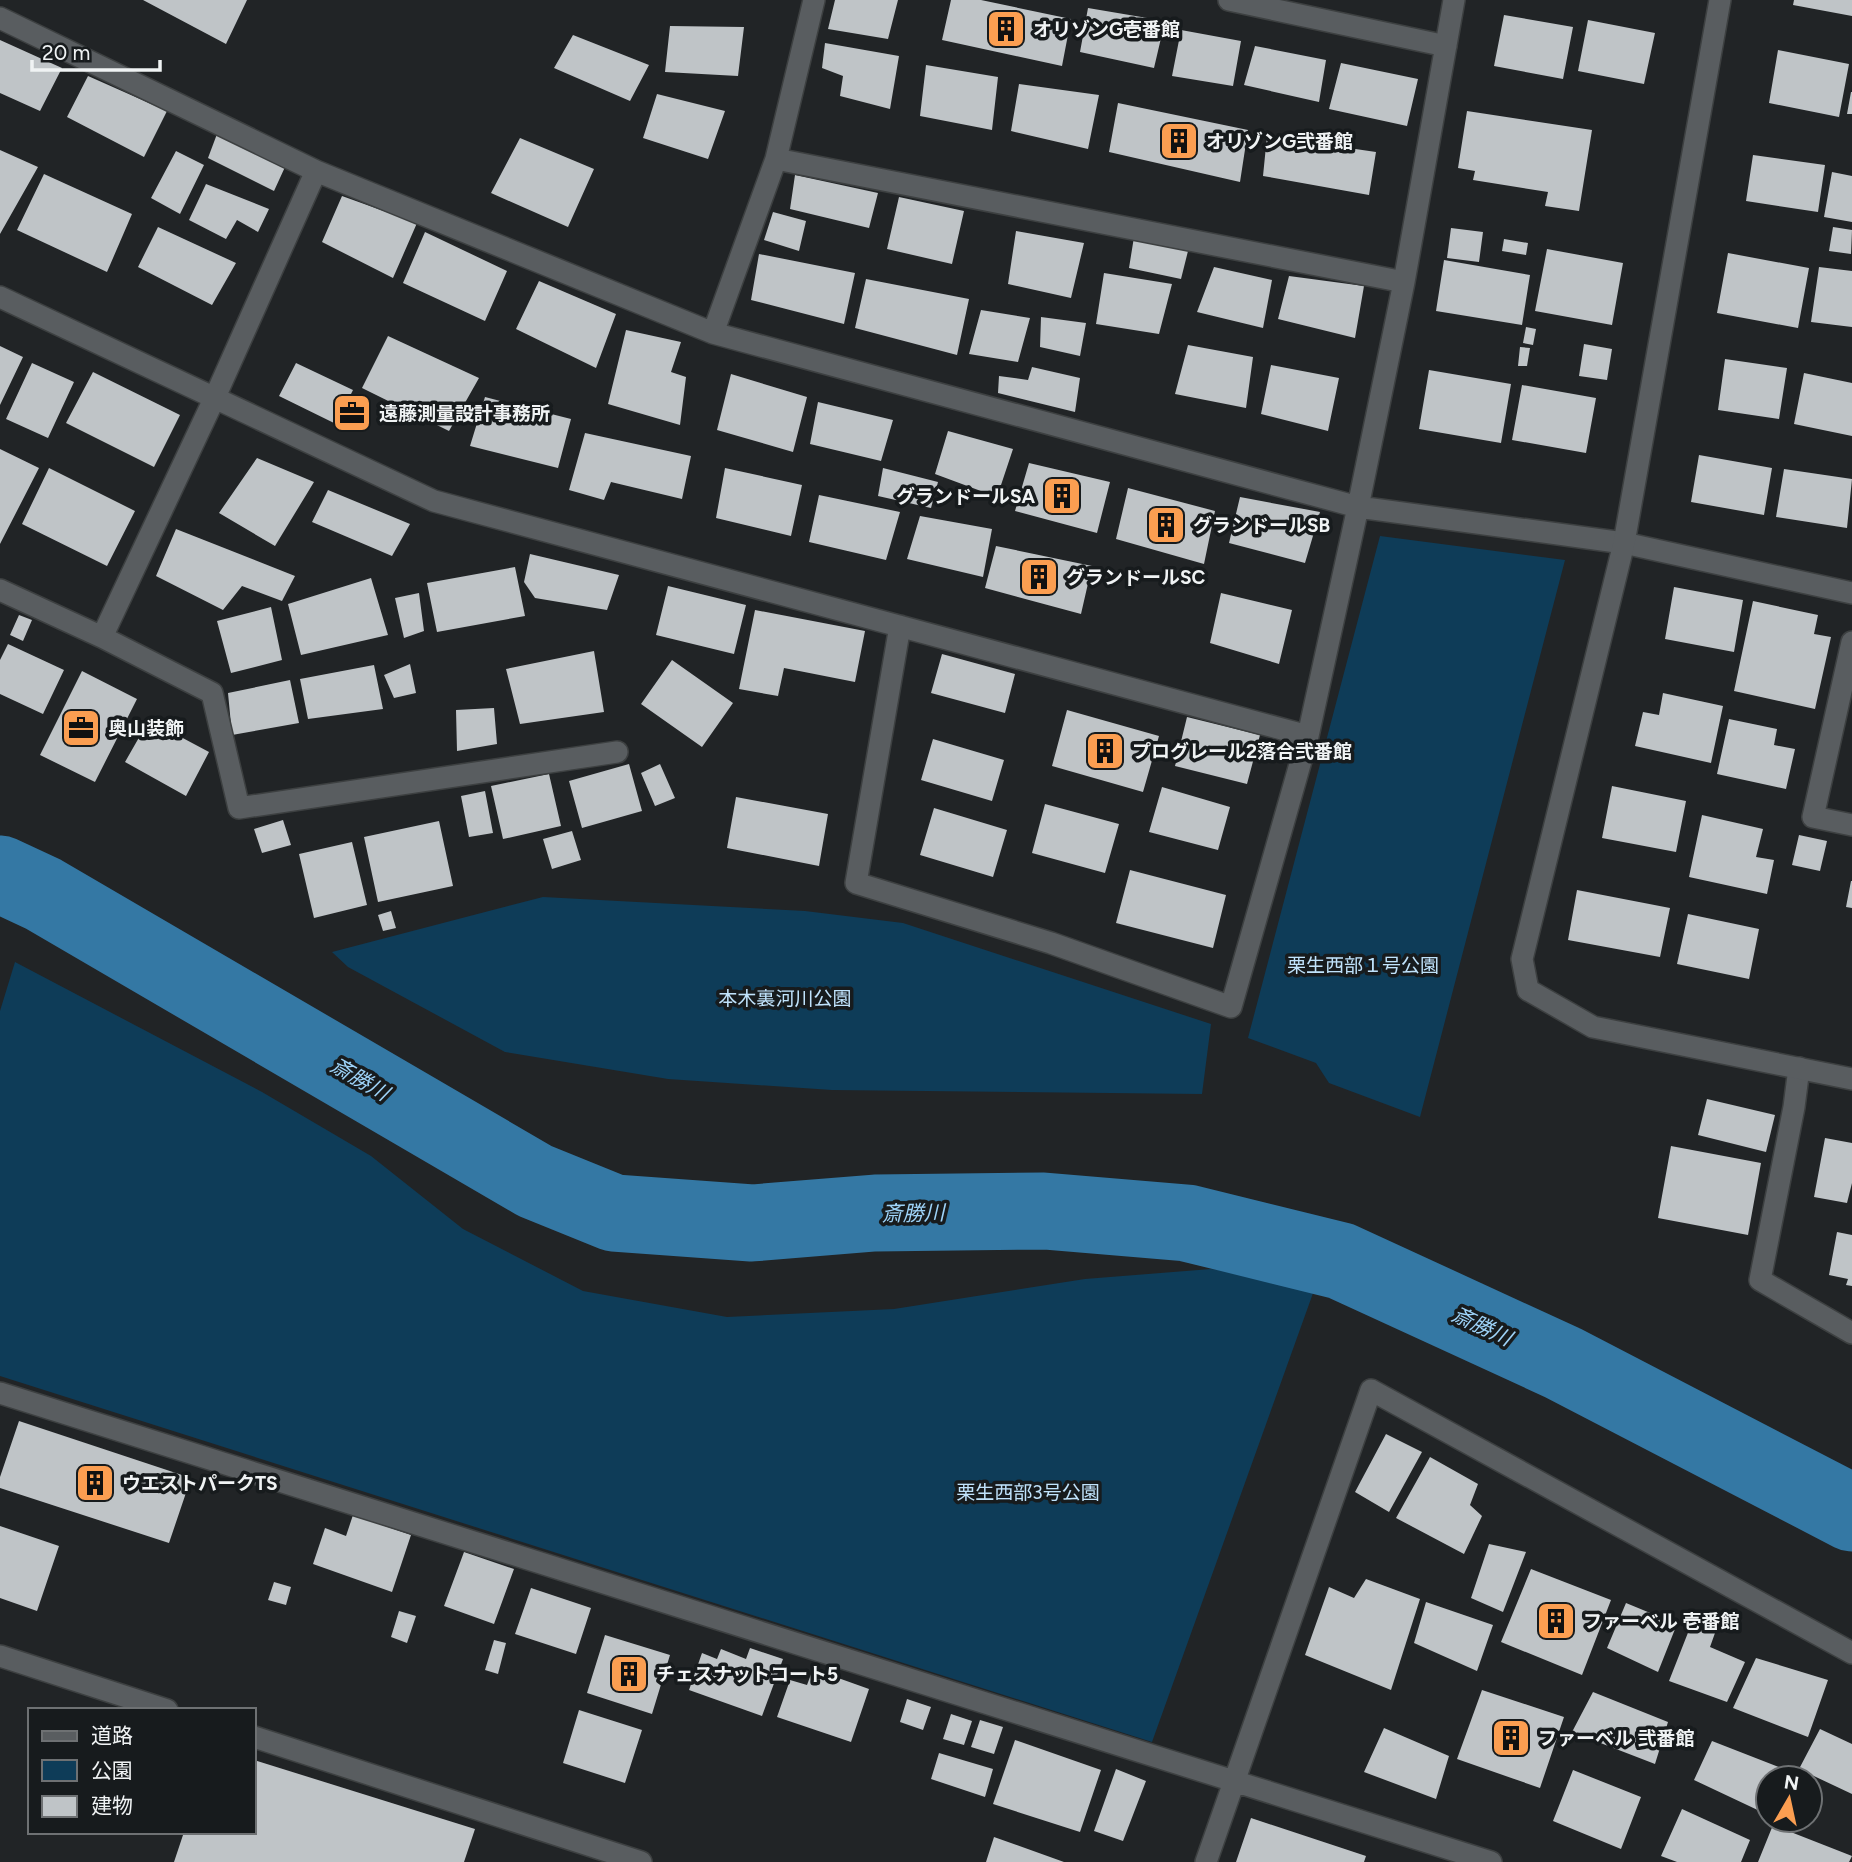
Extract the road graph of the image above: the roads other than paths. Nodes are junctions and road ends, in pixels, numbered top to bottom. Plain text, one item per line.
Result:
1 (814, 0) edge
2 (1229, 0) edge
3 (1454, 0) edge
4 (1720, 0) edge
5 (0, 18) edge
6 (1446, 46) junction
7 (776, 159) junction
8 (316, 171) junction
9 (1404, 282) junction
10 (0, 297) edge
11 (713, 333) junction
12 (215, 397) junction
13 (1358, 507) junction
14 (1624, 543) junction
15 (0, 590) edge
16 (1852, 593) edge
17 (900, 626) junction
18 (102, 637) junction
19 (1852, 642) edge
20 (1308, 736) junction
21 (617, 752) dead end
22 (1852, 825) edge
23 (1798, 1068) junction
24 (1852, 1079) edge
25 (1852, 1332) edge
26 (0, 1393) edge
27 (1852, 1653) edge
28 (0, 1656) edge
29 (161, 1708) edge
30 (256, 1738) edge
31 (1235, 1781) junction
32 (641, 1862) edge
33 (1206, 1862) edge
34 (1491, 1862) edge

1 - 7 street
2 - 6 street
3 - 6 street
4 - 14 street
5 - 8 street
6 - 9 street
7 - 9 street
7 - 11 street
8 - 11 street
8 - 12 street
9 - 13 street
10 - 12 street
11 - 13 street
12 - 17 street
12 - 18 street
13 - 14 street
13 - 20 street
14 - 16 street
14 - 23 street
15 - 18 street
17 - 20 street
17 - 20 street
18 - 21 street
19 - 22 street
23 - 24 street
23 - 25 street
26 - 31 street
27 - 31 street
28 - 29 street
30 - 32 street
31 - 33 street
31 - 34 street

